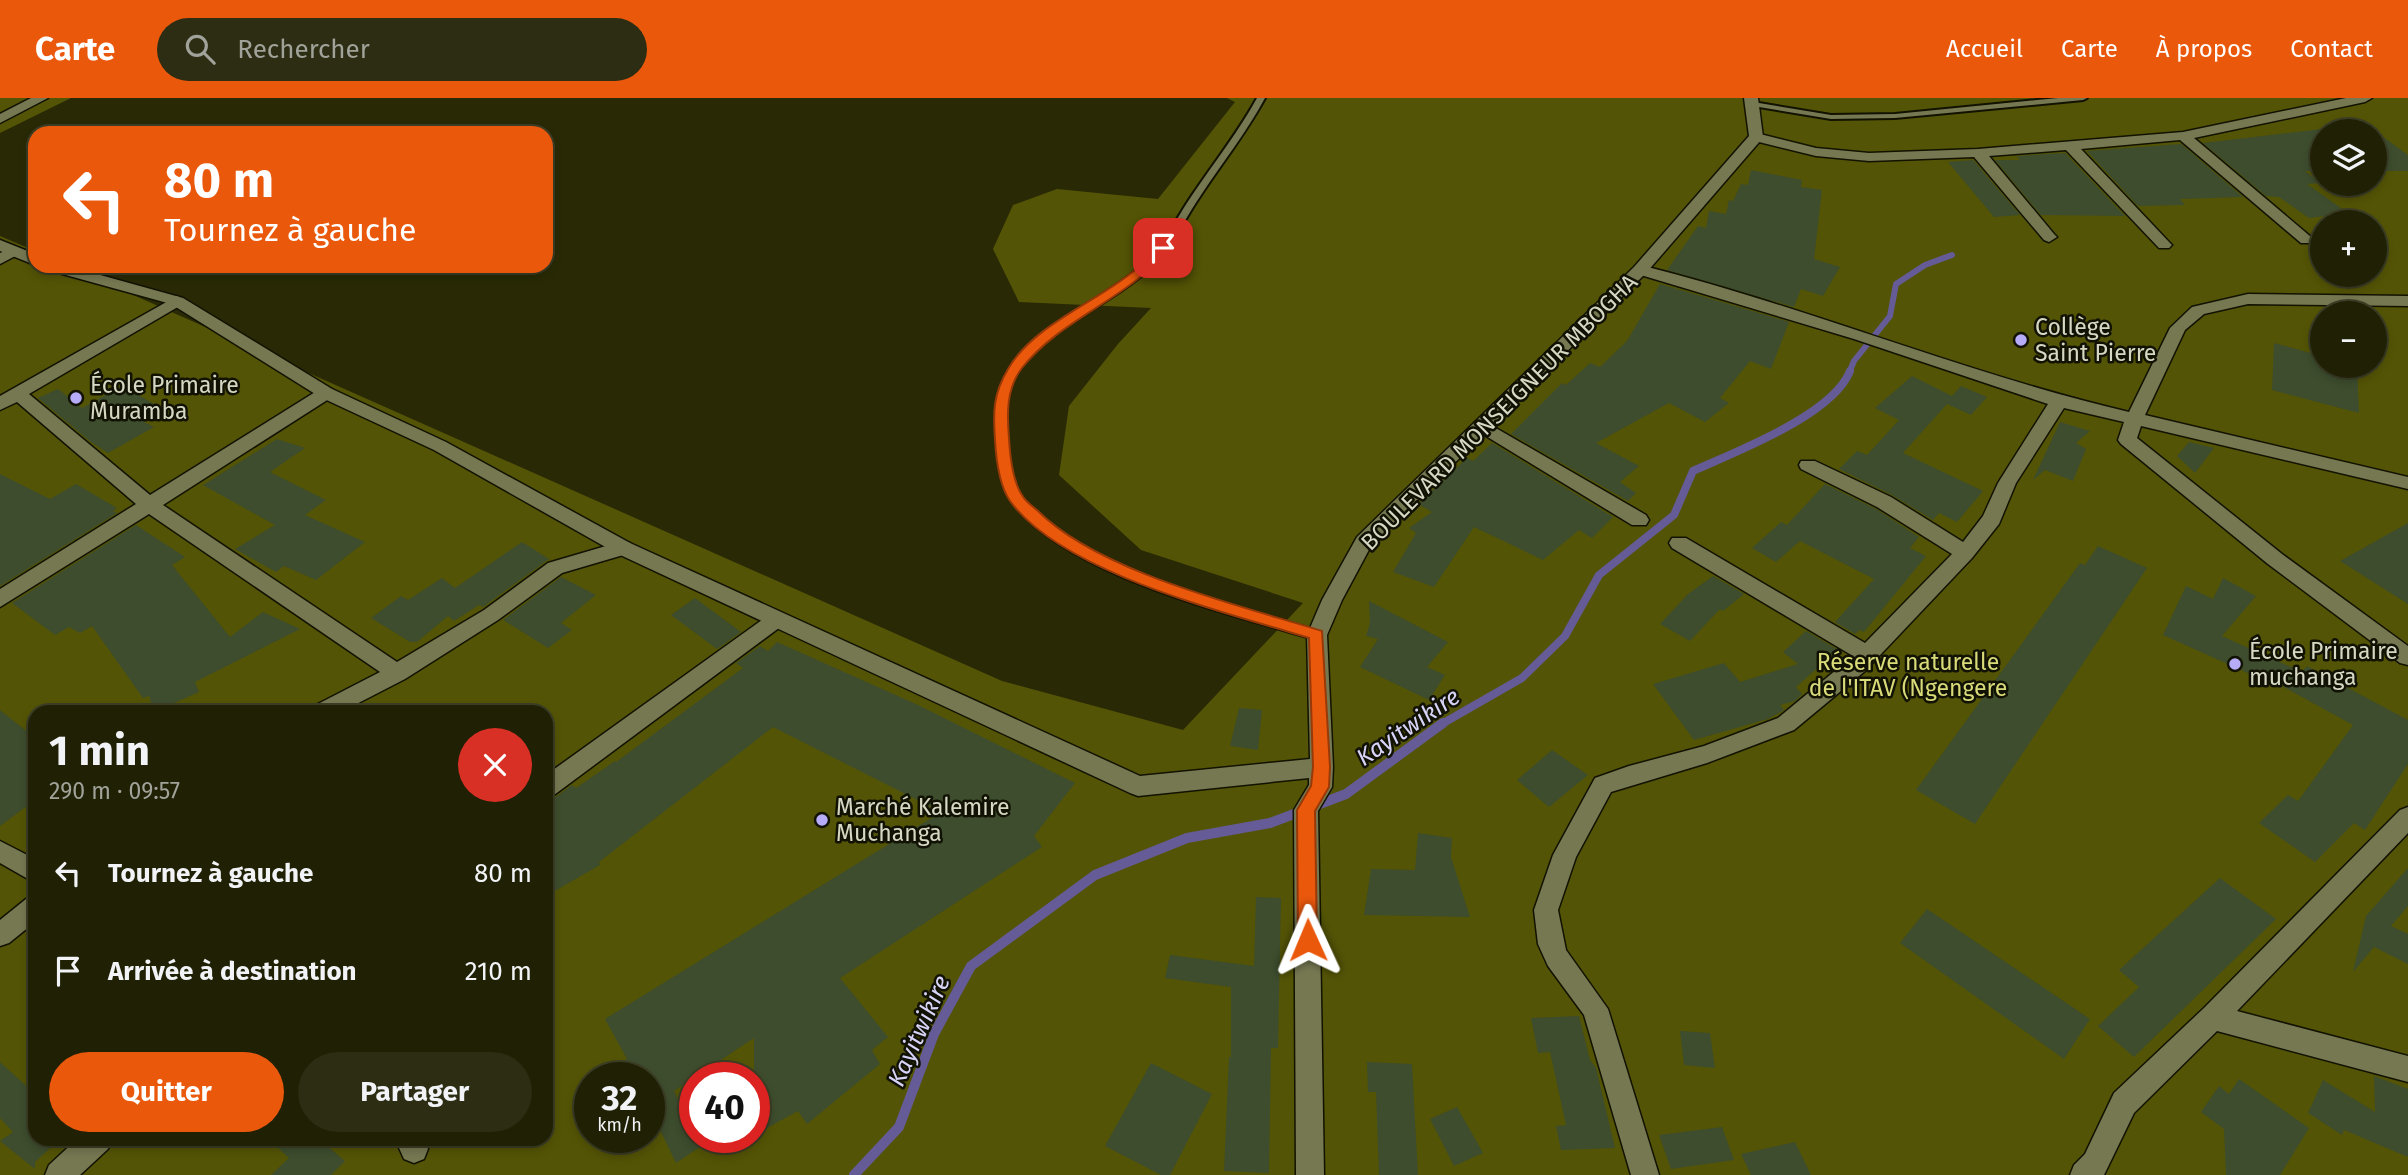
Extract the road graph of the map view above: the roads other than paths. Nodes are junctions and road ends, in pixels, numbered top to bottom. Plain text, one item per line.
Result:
1 (41, 98) edge
2 (1261, 98) edge
3 (2083, 98) edge
4 (2365, 98) edge
5 (1752, 101) edge
6 (0, 119) edge
7 (2183, 136) junction
8 (1756, 137) junction
9 (2070, 146) junction
10 (1978, 153) junction
11 (2049, 237) dead end
12 (2306, 240) dead end
13 (2164, 246) dead end
14 (5, 252) edge
15 (28, 258) edge
16 (1640, 270) junction
17 (75, 273) edge
18 (177, 301) junction
19 (2408, 301) edge
20 (326, 393) junction
21 (18, 394) junction
22 (2059, 401) junction
23 (0, 404) edge
24 (2134, 419) junction
25 (1482, 426) junction
26 (1808, 466) dead end
27 (2408, 483) edge
28 (150, 505) junction
29 (1639, 520) dead end
30 (1679, 543) dead end
31 (623, 548) junction
32 (1965, 554) junction
33 (0, 599) edge
34 (776, 620) junction
35 (1317, 635) junction
36 (1867, 654) junction
37 (2408, 657) edge
38 (397, 673) junction
39 (335, 705) edge
40 (1321, 777) junction
41 (553, 783) edge
42 (2408, 817) edge
43 (0, 851) edge
44 (28, 868) edge
45 (28, 912) edge
46 (0, 934) edge
47 (2213, 1017) junction
48 (2408, 1069) edge
49 (90, 1146) edge
50 (59, 1175) edge
51 (1310, 1175) edge
52 (1644, 1175) edge
53 (2084, 1175) edge

1 - 6 street
2 - 35 lane
3 - 5 lane
4 - 7 street
5 - 8 street
7 - 9 street
7 - 12 street
8 - 10 street
8 - 16 street, BOULEVARD MONSEIGNEUR MBOGHA
9 - 10 street
9 - 13 street
10 - 11 street
14 - 15 street
16 - 22 street
16 - 25 street, BOULEVARD MONSEIGNEUR MBOGHA
17 - 18 street
18 - 20 street
18 - 21 street
19 - 24 street
20 - 28 street
20 - 31 street
21 - 23 street
21 - 28 street
22 - 24 street
22 - 32 street
24 - 27 street
24 - 37 street
25 - 29 street
25 - 35 street, BOULEVARD MONSEIGNEUR MBOGHA
26 - 32 street
28 - 33 street
28 - 38 street
30 - 36 street
31 - 34 street
31 - 38 street
32 - 36 street
34 - 40 street
34 - 41 street
35 - 40 street, BOULEVARD MONSEIGNEUR MBOGHA
36 - 52 street
38 - 39 street
40 - 51 street
42 - 47 street
43 - 44 street
45 - 46 street
47 - 48 street
47 - 53 street
49 - 50 street

